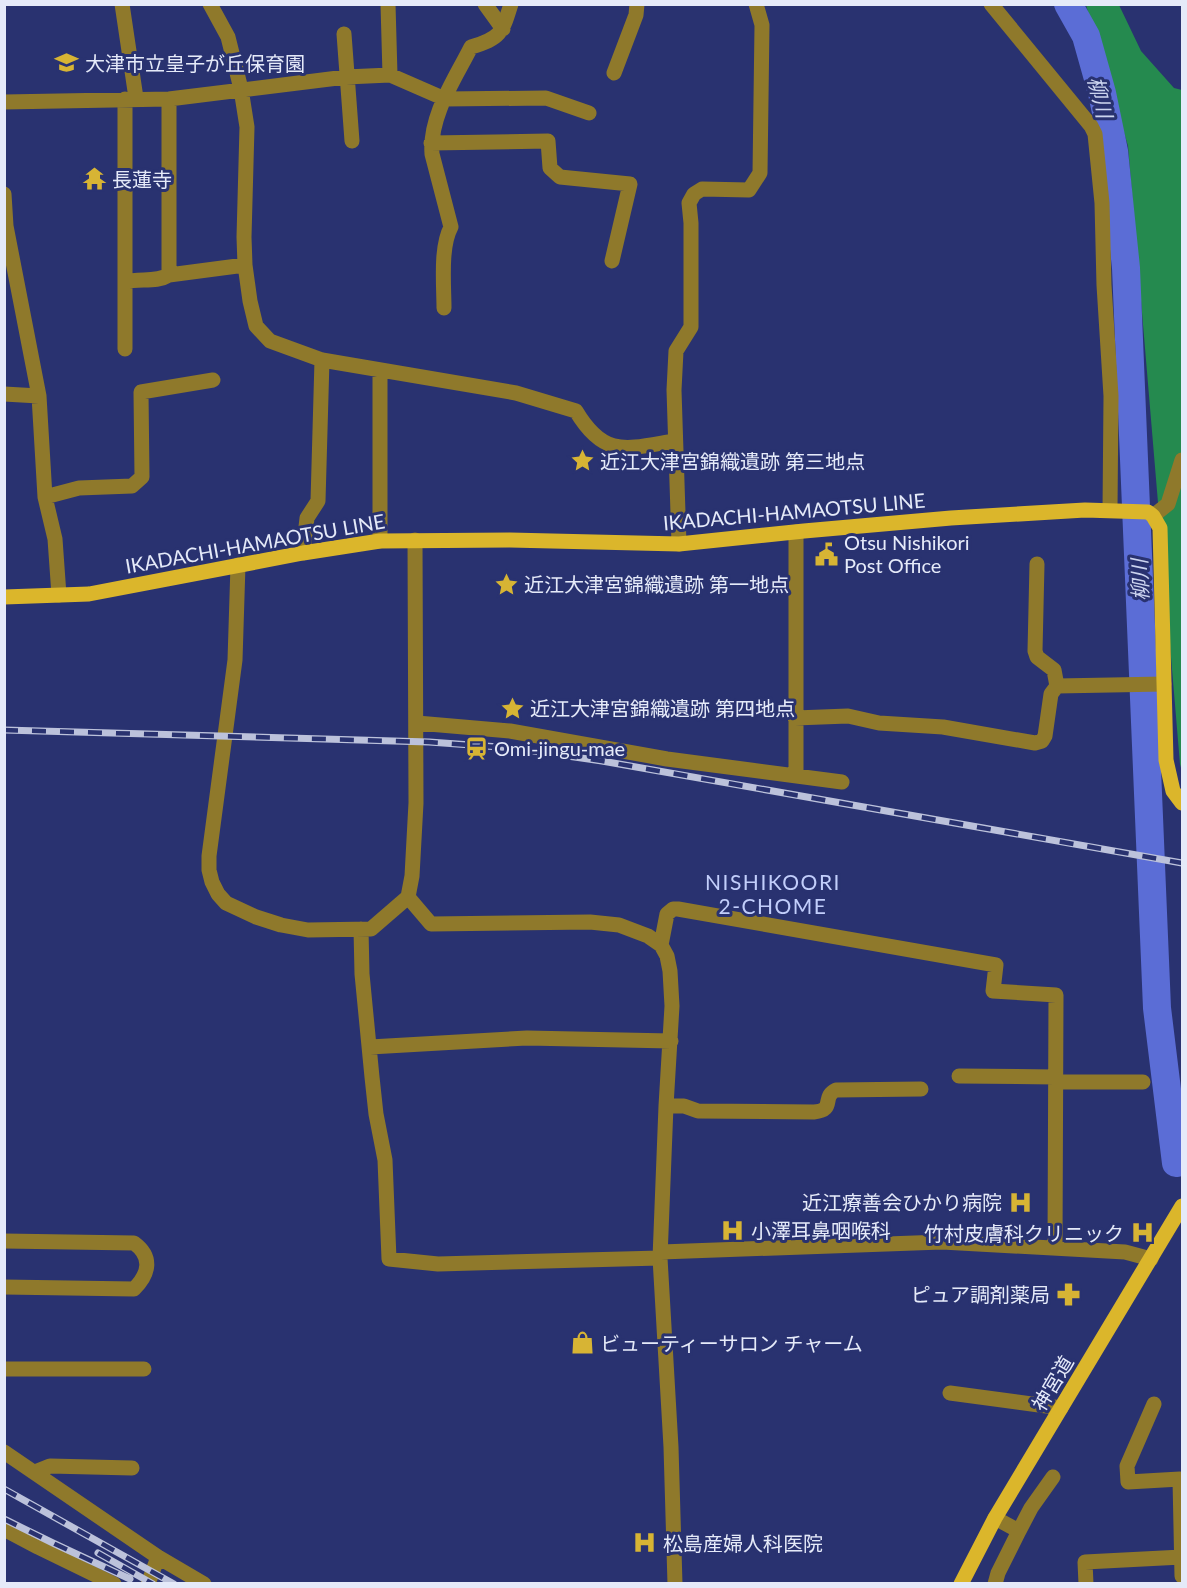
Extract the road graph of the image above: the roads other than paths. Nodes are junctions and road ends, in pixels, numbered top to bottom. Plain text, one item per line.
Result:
1 (122, 4) edge
2 (210, 4) edge
3 (388, 4) edge
4 (485, 4) edge
5 (511, 4) edge
6 (637, 4) edge
7 (756, 4) edge
8 (991, 4) edge
9 (503, 29) junction
10 (344, 34) dead end
11 (614, 73) dead end
12 (390, 75) junction
13 (346, 77) junction
14 (241, 89) junction
15 (130, 99) junction
16 (169, 99) junction
17 (445, 99) junction
18 (4, 102) edge
19 (589, 113) dead end
20 (352, 141) dead end
21 (431, 143) junction
22 (4, 194) edge
23 (5, 226) edge
24 (612, 261) dead end
25 (245, 265) junction
26 (10, 275) edge
27 (170, 275) junction
28 (125, 282) junction
29 (444, 308) dead end
30 (125, 349) dead end
31 (322, 360) junction
32 (380, 371) junction
33 (213, 380) dead end
34 (4, 394) edge
35 (39, 396) junction
36 (674, 441) junction
37 (1182, 460) edge
38 (45, 497) junction
39 (1117, 510) junction
40 (1148, 513) junction
41 (796, 532) junction
42 (415, 540) junction
43 (380, 541) junction
44 (679, 544) junction
45 (303, 553) junction
46 (1037, 564) dead end
47 (238, 565) junction
48 (59, 595) junction
49 (4, 597) edge
50 (1159, 684) junction
51 (1057, 686) junction
52 (795, 718) junction
53 (417, 723) junction
54 (796, 776) junction
55 (842, 782) dead end
56 (1182, 803) edge
57 (408, 897) junction
58 (361, 929) junction
59 (661, 945) junction
60 (671, 1041) junction
61 (370, 1047) junction
62 (958, 1076) dead end
63 (1055, 1079) junction
64 (1143, 1082) dead end
65 (921, 1089) dead end
66 (666, 1106) junction
67 (1182, 1206) edge
68 (4, 1241) edge
69 (1055, 1248) junction
70 (661, 1255) junction
71 (1151, 1259) junction
72 (4, 1287) edge
73 (4, 1369) edge
74 (144, 1369) dead end
75 (950, 1393) dead end
76 (1154, 1404) dead end
77 (1061, 1408) junction
78 (4, 1452) edge
79 (132, 1468) dead end
80 (35, 1472) junction
81 (1053, 1477) dead end
82 (995, 1518) junction
83 (4, 1529) edge
84 (1019, 1531) junction
85 (158, 1557) junction
86 (1182, 1557) edge
87 (1182, 1576) edge
88 (114, 1584) edge
89 (148, 1584) edge
90 (204, 1584) edge
91 (675, 1584) edge
92 (961, 1584) edge
93 (995, 1584) edge
94 (1086, 1584) edge

1 - 15 street
2 - 14 street
3 - 12 street
4 - 9 street
5 - 9 street
6 - 11 street
7 - 36 street
8 - 39 street
9 - 17 street
10 - 13 street
12 - 13 street
12 - 17 street
13 - 14 street
13 - 20 street
14 - 16 street
14 - 25 street
15 - 16 street
15 - 18 street
15 - 28 street
16 - 27 street
17 - 19 street
17 - 21 street
21 - 24 street
21 - 29 street
22 - 23 street
23 - 26 street
25 - 27 street
25 - 31 street
26 - 35 street
27 - 28 street
28 - 30 street
31 - 32 street
31 - 45 street
32 - 36 street
32 - 43 street
33 - 38 street
34 - 35 street
35 - 38 street
36 - 44 street
37 - 40 street
38 - 48 street
39 - 40 main road, IKADACHI-HAMAOTSU LINE
39 - 41 main road, IKADACHI-HAMAOTSU LINE
40 - 50 main road
41 - 44 main road, IKADACHI-HAMAOTSU LINE
41 - 52 street
42 - 43 main road, IKADACHI-HAMAOTSU LINE
42 - 44 main road, IKADACHI-HAMAOTSU LINE
42 - 53 street
43 - 45 main road, IKADACHI-HAMAOTSU LINE
45 - 47 main road, IKADACHI-HAMAOTSU LINE
46 - 51 street
47 - 48 main road, IKADACHI-HAMAOTSU LINE
47 - 58 street
48 - 49 main road, IKADACHI-HAMAOTSU LINE
50 - 51 street
50 - 56 main road
51 - 52 street
52 - 54 street
53 - 54 street
53 - 57 street
54 - 55 street
57 - 58 street
57 - 59 street
58 - 61 street
59 - 60 street
59 - 63 street
60 - 61 street
60 - 66 street
61 - 70 street
62 - 63 street
63 - 64 street
63 - 69 street
65 - 66 street
66 - 70 street
67 - 71 main road, 神宮道
68 - 72 street
69 - 70 street
69 - 71 street
70 - 91 street
71 - 77 main road, 神宮道
73 - 74 street
75 - 77 street
76 - 86 street
77 - 82 main road, 神宮道
78 - 80 street
79 - 80 street
80 - 85 street
81 - 84 street
82 - 84 street
82 - 92 main road, 神宮道
83 - 88 street
84 - 93 street
85 - 89 street
85 - 90 street
86 - 87 street
86 - 94 street

